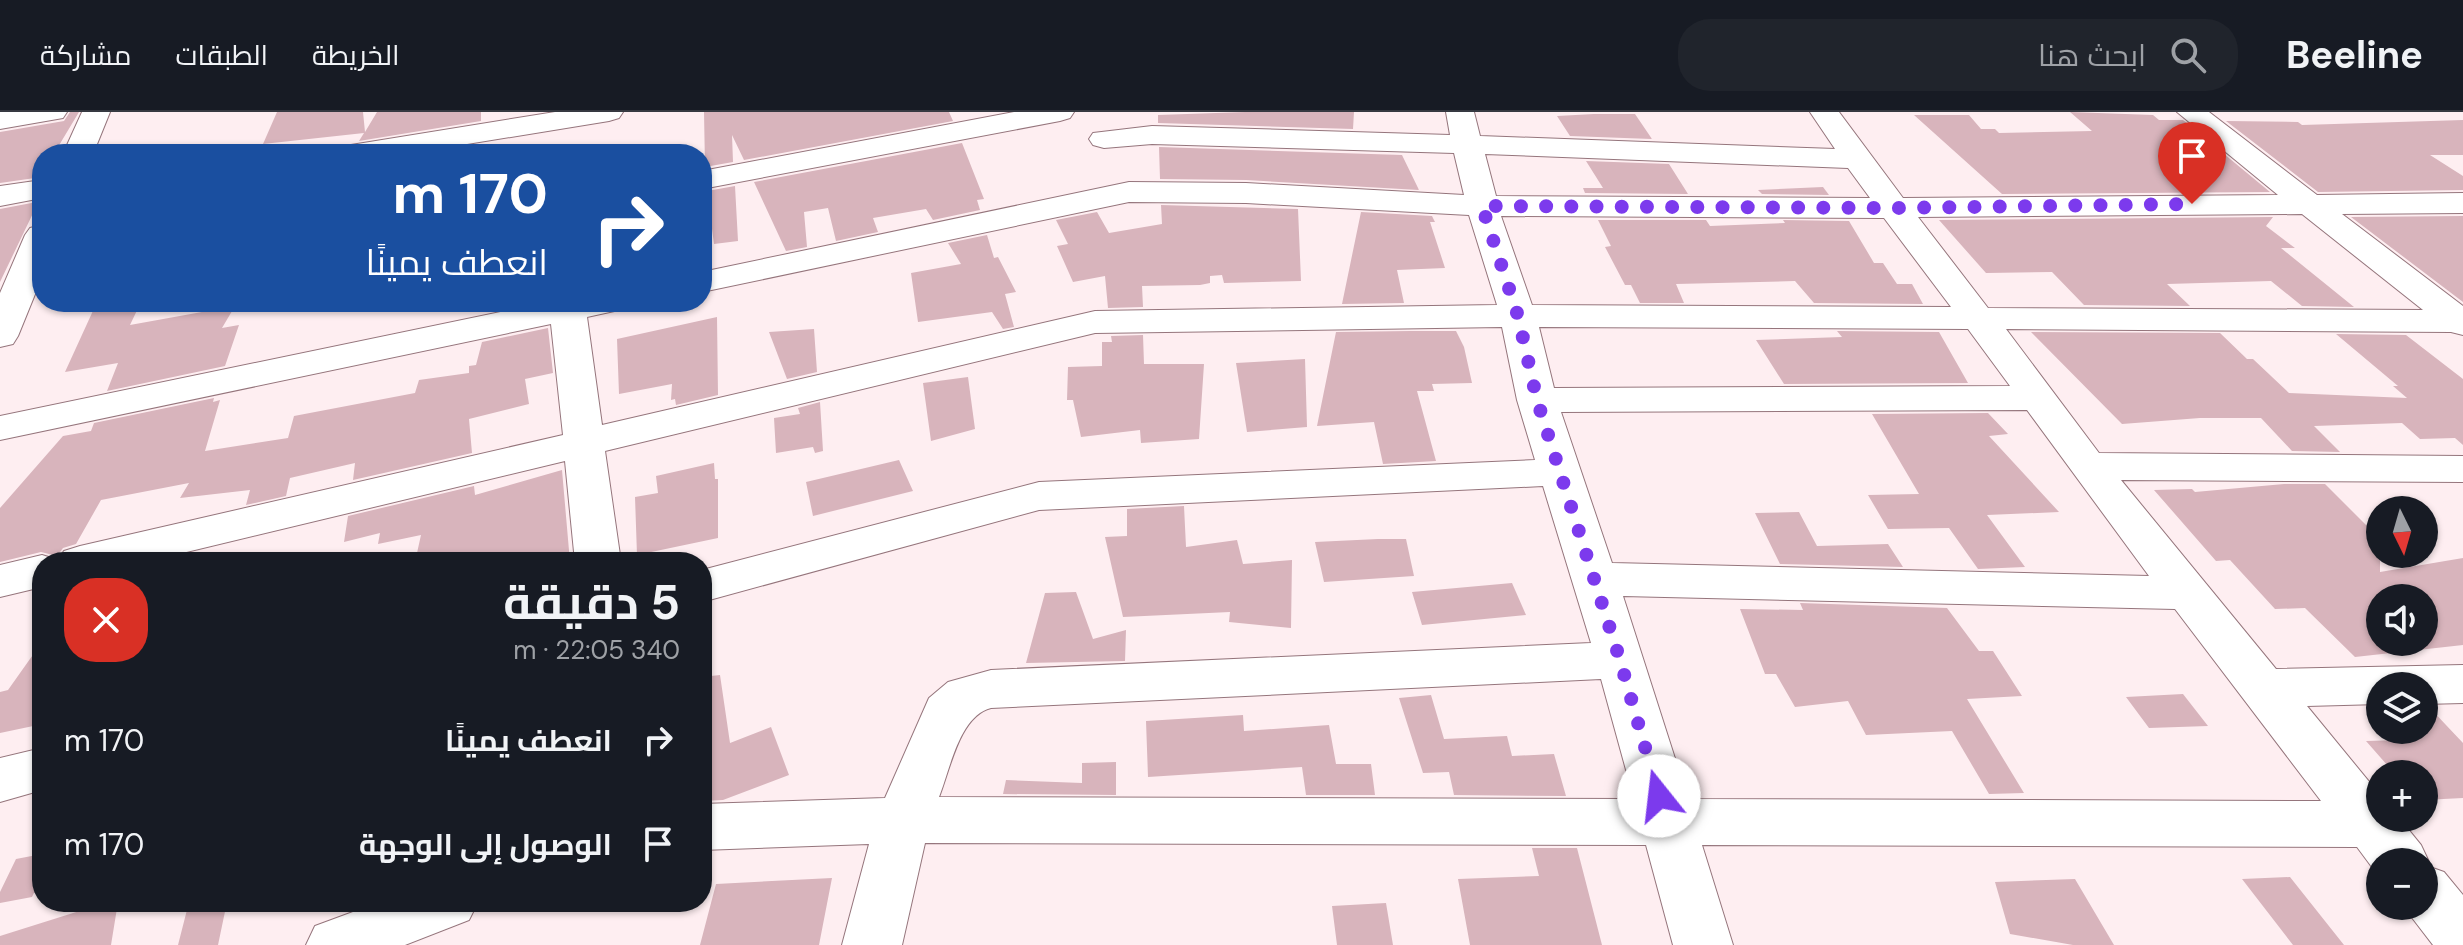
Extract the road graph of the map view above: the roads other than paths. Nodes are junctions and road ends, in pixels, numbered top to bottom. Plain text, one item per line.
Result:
1 (53, 112) edge
2 (609, 112) edge
3 (1060, 112) edge
4 (1079, 112) edge
5 (1824, 112) edge
6 (2191, 112) edge
7 (103, 114) edge
8 (554, 116) edge
9 (0, 120) edge
10 (1464, 127) edge
11 (1104, 139) junction
12 (84, 144) edge
13 (404, 144) edge
14 (555, 144) edge
15 (1856, 159) junction
16 (712, 178) edge
17 (32, 191) edge
18 (1129, 192) junction
19 (0, 196) edge
20 (2311, 203) junction
21 (2463, 203) edge
22 (1482, 206) junction
23 (1893, 208) junction
24 (32, 261) edge
25 (712, 280) edge
26 (16, 303) edge
27 (539, 312) edge
28 (568, 312) edge
29 (1518, 316) junction
30 (1977, 320) junction
31 (2462, 322) edge
32 (2039, 398) junction
33 (1537, 400) junction
34 (0, 428) edge
35 (584, 441) junction
36 (2087, 466) junction
37 (2463, 469) edge
38 (1559, 472) junction
39 (122, 552) edge
40 (597, 552) edge
41 (32, 573) edge
42 (1595, 579) junction
43 (0, 581) edge
44 (712, 583) edge
45 (2185, 593) junction
46 (1620, 660) junction
47 (2463, 684) edge
48 (2262, 688) junction
49 (32, 772) edge
50 (0, 780) edge
51 (903, 820) junction
52 (1667, 823) junction
53 (712, 827) edge
54 (2385, 843) edge
55 (2438, 907) edge
56 (423, 912) edge
57 (2463, 938) edge
58 (336, 945) edge
59 (872, 945) edge
60 (1703, 945) edge

1 - 9 street
2 - 8 street
3 - 16 street
4 - 11 street
5 - 15 street
6 - 20 street
7 - 12 street
8 - 13 street
8 - 14 street
10 - 11 street
10 - 15 street
10 - 22 street
11 - 18 street
15 - 23 street
17 - 19 street
18 - 22 street
18 - 25 street
20 - 21 street
20 - 23 street
20 - 31 street
22 - 23 street
22 - 29 street
23 - 30 street
24 - 26 street
27 - 34 street
28 - 35 street
29 - 30 street
29 - 33 street
29 - 35 street
30 - 31 street
30 - 32 street
32 - 33 street
32 - 36 street
33 - 38 street
35 - 39 street
35 - 40 street
36 - 37 street
36 - 45 street
38 - 42 street
38 - 44 street
41 - 43 street
42 - 45 street
42 - 46 street
45 - 48 street
46 - 51 street
46 - 52 street
47 - 48 street
48 - 54 street
49 - 50 street
51 - 52 street
51 - 53 street
51 - 59 street
52 - 54 street
52 - 60 street
55 - 57 street
56 - 58 street

